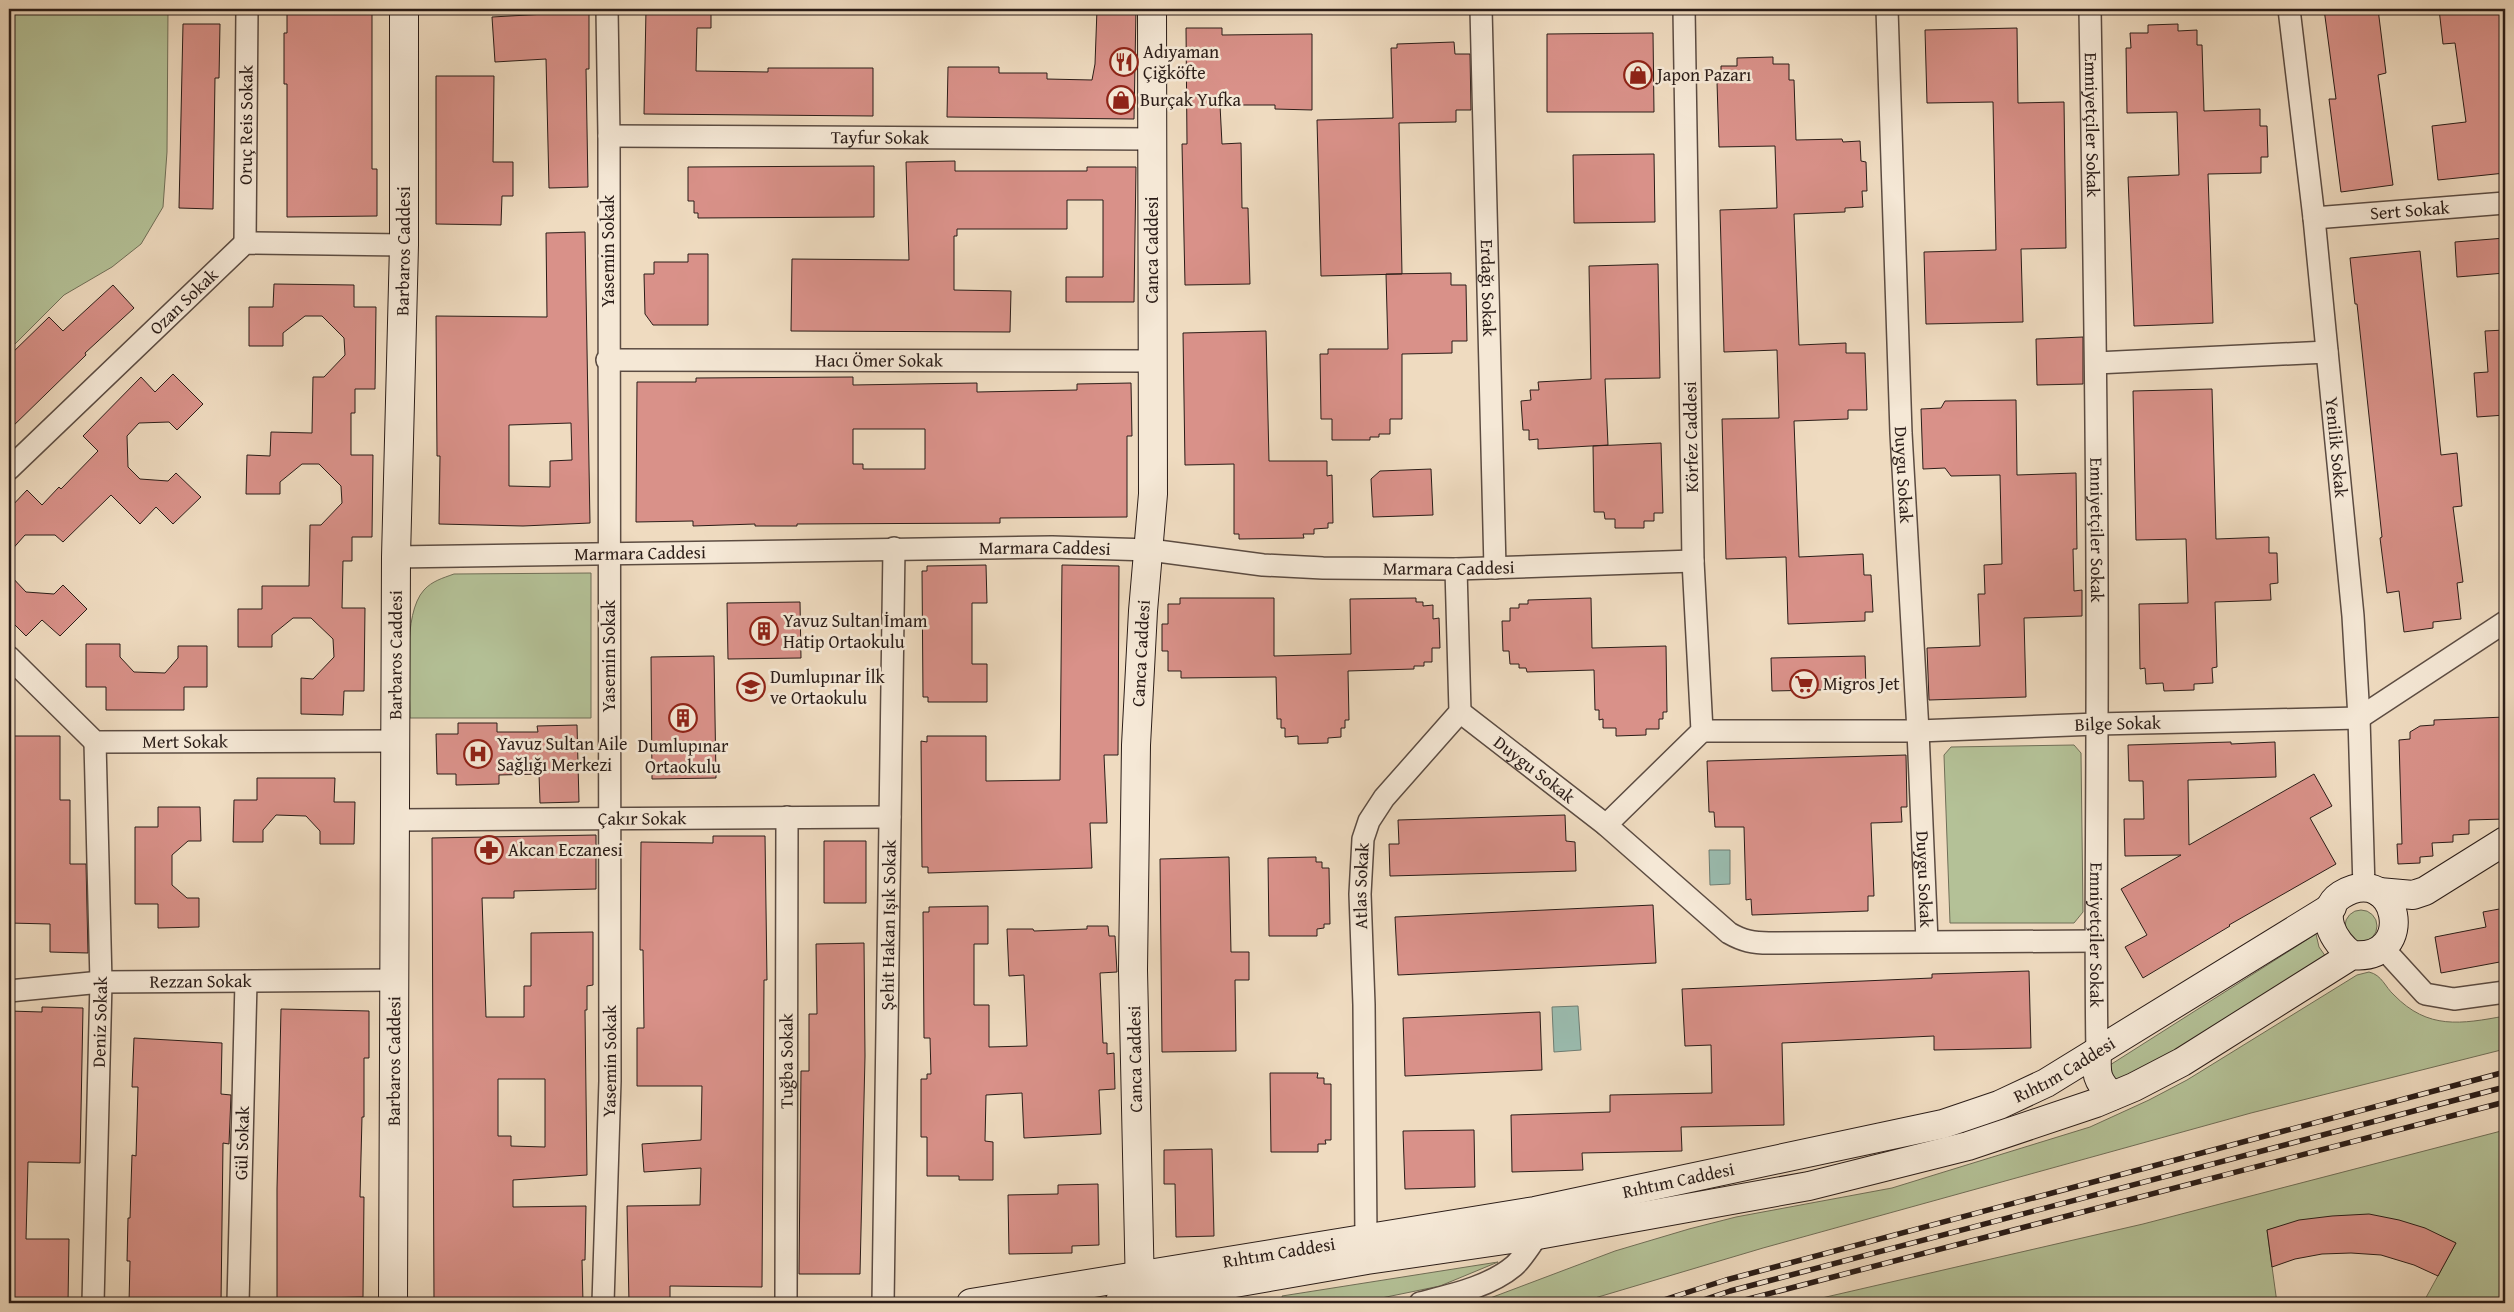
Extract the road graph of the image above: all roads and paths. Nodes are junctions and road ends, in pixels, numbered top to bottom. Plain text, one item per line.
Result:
1 (247, 9) edge
2 (404, 9) edge
3 (607, 9) edge
4 (1152, 9) edge
5 (1481, 9) edge
6 (1684, 9) edge
7 (1887, 9) edge
8 (2090, 9) edge
9 (2289, 9) edge
10 (609, 136) junction
11 (1151, 139) junction
12 (2505, 203) edge
13 (2314, 218) junction
14 (245, 243) junction
15 (404, 245) junction
16 (2326, 352) junction
17 (608, 360) junction
18 (1153, 361) junction
19 (2096, 363) junction
20 (9, 470) edge
21 (894, 548) junction
22 (1150, 550) junction
23 (608, 553) junction
24 (396, 557) junction
25 (1693, 561) junction
26 (1495, 568) junction
27 (1456, 569) junction
28 (2505, 622) edge
29 (9, 657) edge
30 (1460, 712) junction
31 (2360, 718) junction
32 (2097, 724) junction
33 (1918, 730) junction
34 (1702, 732) junction
35 (396, 741) junction
36 (95, 742) junction
37 (890, 817) junction
38 (610, 818) junction
39 (788, 818) junction
40 (396, 820) junction
41 (1606, 825) junction
42 (2505, 841) edge
43 (2505, 855) edge
44 (2372, 890) junction
45 (2332, 907) junction
46 (2389, 937) junction
47 (1927, 941) junction
48 (2095, 941) junction
49 (2352, 955) junction
50 (395, 980) junction
51 (101, 982) junction
52 (246, 982) junction
53 (9, 991) edge
54 (2505, 992) edge
55 (2097, 1052) junction
56 (2112, 1096) junction
57 (1536, 1223) junction
58 (1366, 1249) junction
59 (1132, 1293) edge
60 (93, 1303) edge
61 (238, 1303) edge
62 (393, 1303) edge
63 (603, 1303) edge
64 (786, 1303) edge
65 (883, 1303) edge
66 (971, 1303) edge
67 (1420, 1303) edge

1 - 14 street, Oruç Reis Sokak
2 - 15 main road, Barbaros Caddesi
3 - 10 street, Yasemin Sokak
4 - 11 main road, Canca Caddesi
5 - 26 street, Erdağı Sokak
6 - 25 street, Körfez Caddesi
7 - 33 street, Duygu Sokak
8 - 19 street, Emniyetçiler Sokak
9 - 13 street, Yenilik Sokak
10 - 11 street, Tayfur Sokak
10 - 17 street, Yasemin Sokak
11 - 18 main road, Canca Caddesi
12 - 13 street, Sert Sokak
13 - 16 street, Yenilik Sokak
14 - 15 street
14 - 20 street, Ozan Sokak
15 - 24 main road, Barbaros Caddesi
16 - 19 street
16 - 31 street, Yenilik Sokak
17 - 18 street, Hacı Ömer Sokak
17 - 23 street, Yasemin Sokak
18 - 22 main road, Canca Caddesi
19 - 32 street, Emniyetçiler Sokak
21 - 22 street, Marmara Caddesi
21 - 23 street, Marmara Caddesi
21 - 37 street, Şehit Hakan Işık Sokak
22 - 27 street, Marmara Caddesi
22 - 59 main road, Canca Caddesi
23 - 24 street, Marmara Caddesi
23 - 38 street, Yasemin Sokak
24 - 35 main road, Barbaros Caddesi
25 - 26 street, Marmara Caddesi
25 - 34 street, Körfez Caddesi
26 - 27 street, Marmara Caddesi
27 - 30 street
28 - 31 street
29 - 36 street
30 - 41 street, Duygu Sokak
30 - 58 street, Atlas Sokak
31 - 32 street, Bilge Sokak
31 - 44 street, Yenilik Sokak
32 - 33 street, Bilge Sokak
32 - 48 street, Emniyetçiler Sokak
33 - 34 street, Bilge Sokak
33 - 47 street, Duygu Sokak
34 - 41 street
35 - 36 street, Mert Sokak
35 - 40 main road, Barbaros Caddesi
36 - 51 street, Deniz Sokak
37 - 39 street, Çakır Sokak
37 - 65 street, Şehit Hakan Işık Sokak
38 - 39 street, Çakır Sokak
38 - 40 street, Çakır Sokak
38 - 63 street, Yasemin Sokak
39 - 64 street, Tuğba Sokak
40 - 50 main road, Barbaros Caddesi
41 - 47 street, Duygu Sokak
42 - 44 main road
43 - 46 main road, Rıhtım Caddesi
44 - 45 main road, Rıhtım Caddesi
44 - 46 main road
45 - 49 main road
45 - 55 main road, Rıhtım Caddesi
46 - 49 main road, Rıhtım Caddesi
46 - 54 street
47 - 48 street, Duygu Sokak
48 - 55 street, Emniyetçiler Sokak
49 - 56 main road, Rıhtım Caddesi
50 - 52 street, Rezzan Sokak
50 - 62 main road, Barbaros Caddesi
51 - 52 street, Rezzan Sokak
51 - 53 street, Rezzan Sokak
51 - 60 street, Deniz Sokak
52 - 61 street, Gül Sokak
55 - 56 main road
55 - 57 main road, Rıhtım Caddesi
56 - 57 main road, Rıhtım Caddesi
57 - 58 main road, Rıhtım Caddesi
57 - 67 street
58 - 59 main road, Rıhtım Caddesi
59 - 66 main road, Rıhtım Caddesi

